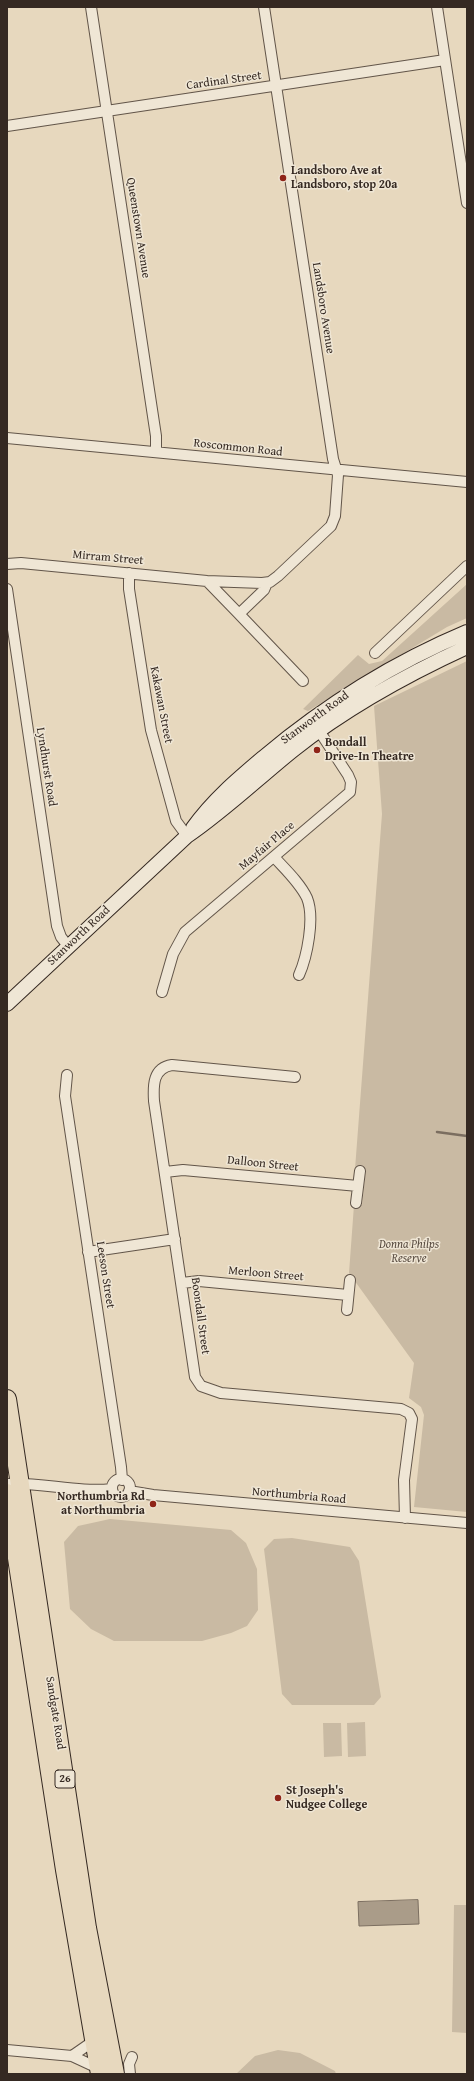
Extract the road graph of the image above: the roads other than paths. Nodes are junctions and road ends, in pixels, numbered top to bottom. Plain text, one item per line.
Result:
1 (92, 7) edge
2 (264, 7) edge
3 (437, 7) edge
4 (445, 60) junction
5 (276, 86) junction
6 (107, 111) junction
7 (7, 126) edge
8 (467, 203) edge
9 (7, 438) edge
10 (156, 452) junction
11 (336, 470) junction
12 (467, 482) edge
13 (7, 564) edge
14 (467, 566) edge
15 (129, 573) junction
16 (207, 580) junction
17 (267, 583) junction
18 (7, 589) edge
19 (239, 614) junction
20 (467, 632) edge
21 (467, 647) edge
22 (375, 653) dead end
23 (302, 681) dead end
24 (315, 725) junction
25 (187, 836) junction
26 (274, 857) junction
27 (68, 946) junction
28 (299, 975) dead end
29 (162, 992) dead end
30 (7, 1004) edge
31 (67, 1075) dead end
32 (295, 1077) dead end
33 (360, 1171) dead end
34 (165, 1172) junction
35 (358, 1186) junction
36 (356, 1203) dead end
37 (175, 1238) junction
38 (88, 1252) junction
39 (350, 1280) dead end
40 (182, 1283) junction
41 (348, 1295) junction
42 (347, 1310) dead end
43 (7, 1399) edge
44 (122, 1480) junction
45 (11, 1487) edge
46 (112, 1489) junction
47 (129, 1491) junction
48 (405, 1518) junction
49 (467, 1523) edge
50 (95, 2040) junction
51 (7, 2050) edge
52 (72, 2056) junction
53 (132, 2057) dead end
54 (105, 2072) edge
55 (130, 2074) edge

1 - 6 street, Queenstown Avenue
2 - 5 street, Landsboro Avenue
3 - 4 street
4 - 5 street, Cardinal Street
4 - 8 street
5 - 6 street, Cardinal Street
5 - 11 street, Landsboro Avenue
6 - 7 street, Cardinal Street
6 - 10 street, Queenstown Avenue
9 - 10 street, Roscommon Road
10 - 11 street, Roscommon Road
11 - 12 street, Roscommon Road
11 - 17 street, Landsboro Avenue
13 - 15 street, Mirram Street
14 - 22 street
15 - 16 street, Mirram Street
15 - 25 street, Kakawan Street
16 - 17 street, Mirram Street
16 - 19 street
17 - 19 street
18 - 27 street, Lyndhurst Road
19 - 23 street
20 - 24 main road, Stanworth Road
21 - 24 main road, Stanworth Road
24 - 25 main road, Stanworth Road
24 - 26 street, Mayfair Place
25 - 27 main road, Stanworth Road
26 - 28 street
26 - 29 street, Mayfair Place
27 - 30 main road, Stanworth Road
31 - 38 street, Leeson Street
32 - 34 street, Boondall Street
33 - 35 street
34 - 35 street, Dalloon Street
34 - 37 street, Boondall Street
35 - 36 street
37 - 38 street
37 - 40 street, Boondall Street
38 - 44 street, Leeson Street
39 - 41 street
40 - 41 street, Merloon Street
40 - 48 street, Boondall Street
41 - 42 street
43 - 45 highway, Sandgate Road / 26
44 - 46 street
44 - 47 street
45 - 46 street
45 - 50 highway, Sandgate Road / 26
45 - 54 highway, Sandgate Road / 26
46 - 47 street
47 - 48 street, Northumbria Road
48 - 49 street, Northumbria Road
50 - 52 street
50 - 54 highway, Sandgate Road / 26
51 - 52 street
52 - 54 street
53 - 55 street

